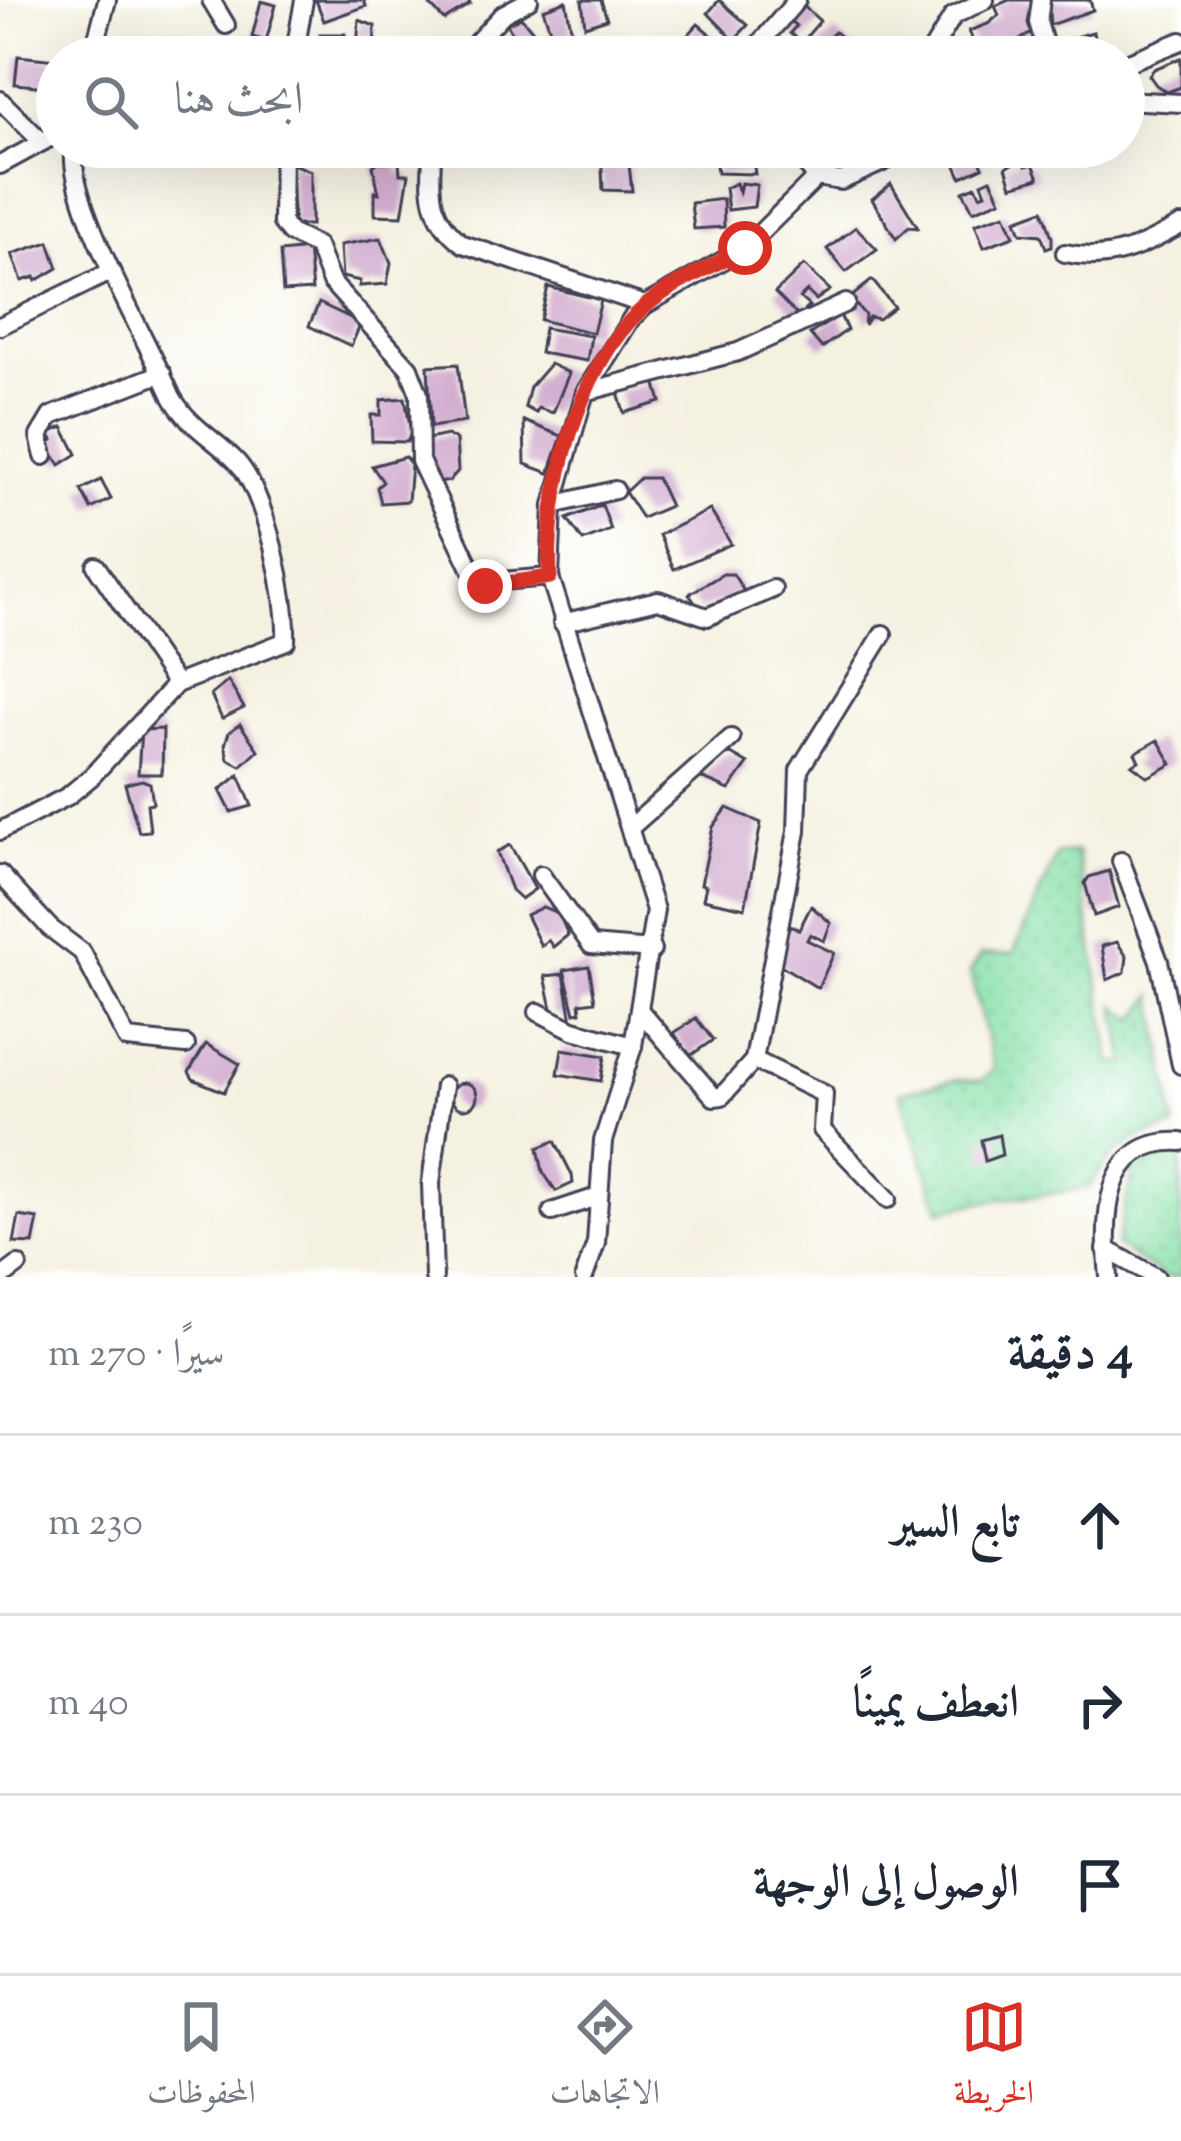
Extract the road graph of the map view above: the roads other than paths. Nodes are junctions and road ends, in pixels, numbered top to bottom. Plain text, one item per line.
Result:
1 (107, 0) edge
2 (211, 0) edge
3 (304, 0) edge
4 (529, 0) edge
5 (796, 0) edge
6 (985, 0) edge
7 (1041, 0) edge
8 (501, 7) edge
9 (226, 25) dead end
10 (98, 36) edge
11 (298, 36) edge
12 (479, 36) edge
13 (766, 36) edge
14 (941, 36) edge
15 (1043, 36) edge
16 (1181, 41) edge
17 (1145, 56) edge
18 (0, 100) edge
19 (1145, 101) edge
20 (1181, 103) edge
21 (36, 127) edge
22 (36, 146) edge
23 (0, 165) edge
24 (74, 168) edge
25 (283, 168) edge
26 (433, 168) edge
27 (809, 168) edge
28 (868, 168) edge
29 (817, 177) junction
30 (1181, 225) edge
31 (1065, 253) dead end
32 (110, 272) junction
33 (846, 303) dead end
34 (645, 305) junction
35 (0, 326) edge
36 (162, 373) junction
37 (585, 392) junction
38 (44, 457) dead end
39 (615, 490) dead end
40 (553, 505) junction
41 (96, 566) dead end
42 (550, 577) junction
43 (773, 589) dead end
44 (562, 623) junction
45 (883, 634) dead end
46 (176, 684) junction
47 (731, 738) dead end
48 (630, 828) junction
49 (0, 831) edge
50 (1120, 861) dead end
51 (0, 874) edge
52 (542, 875) dead end
53 (652, 950) junction
54 (538, 1012) dead end
55 (641, 1012) junction
56 (186, 1045) dead end
57 (633, 1046) junction
58 (754, 1060) junction
59 (1181, 1065) edge
60 (443, 1086) dead end
61 (1181, 1142) edge
62 (597, 1197) junction
63 (888, 1199) dead end
64 (552, 1211) dead end
65 (1106, 1250) junction
66 (18, 1265) dead end
67 (2, 1277) edge
68 (434, 1277) edge
69 (584, 1277) edge
70 (1109, 1277) edge
71 (1156, 1277) edge

1 - 10 street
2 - 9 street
3 - 11 street
4 - 8 street
5 - 13 street
6 - 14 street
7 - 15 street
8 - 12 street
16 - 17 street
18 - 21 street
19 - 20 street
22 - 23 street
24 - 32 street
25 - 42 street
26 - 34 street
27 - 29 street
28 - 29 street
29 - 34 street
30 - 31 street
32 - 35 street
32 - 36 street
33 - 37 street
34 - 37 street
36 - 38 street
36 - 46 street
37 - 40 street
39 - 40 street
40 - 42 street
41 - 46 street
42 - 44 street
43 - 44 street
44 - 48 street
45 - 58 street
46 - 49 street
47 - 48 street
48 - 53 street
50 - 59 street
51 - 56 street
52 - 53 street
53 - 55 street
54 - 57 street
55 - 57 street
55 - 58 street
57 - 62 street
58 - 63 street
60 - 68 street
61 - 65 street
62 - 64 street
62 - 69 street
65 - 70 street
65 - 71 street
66 - 67 street

